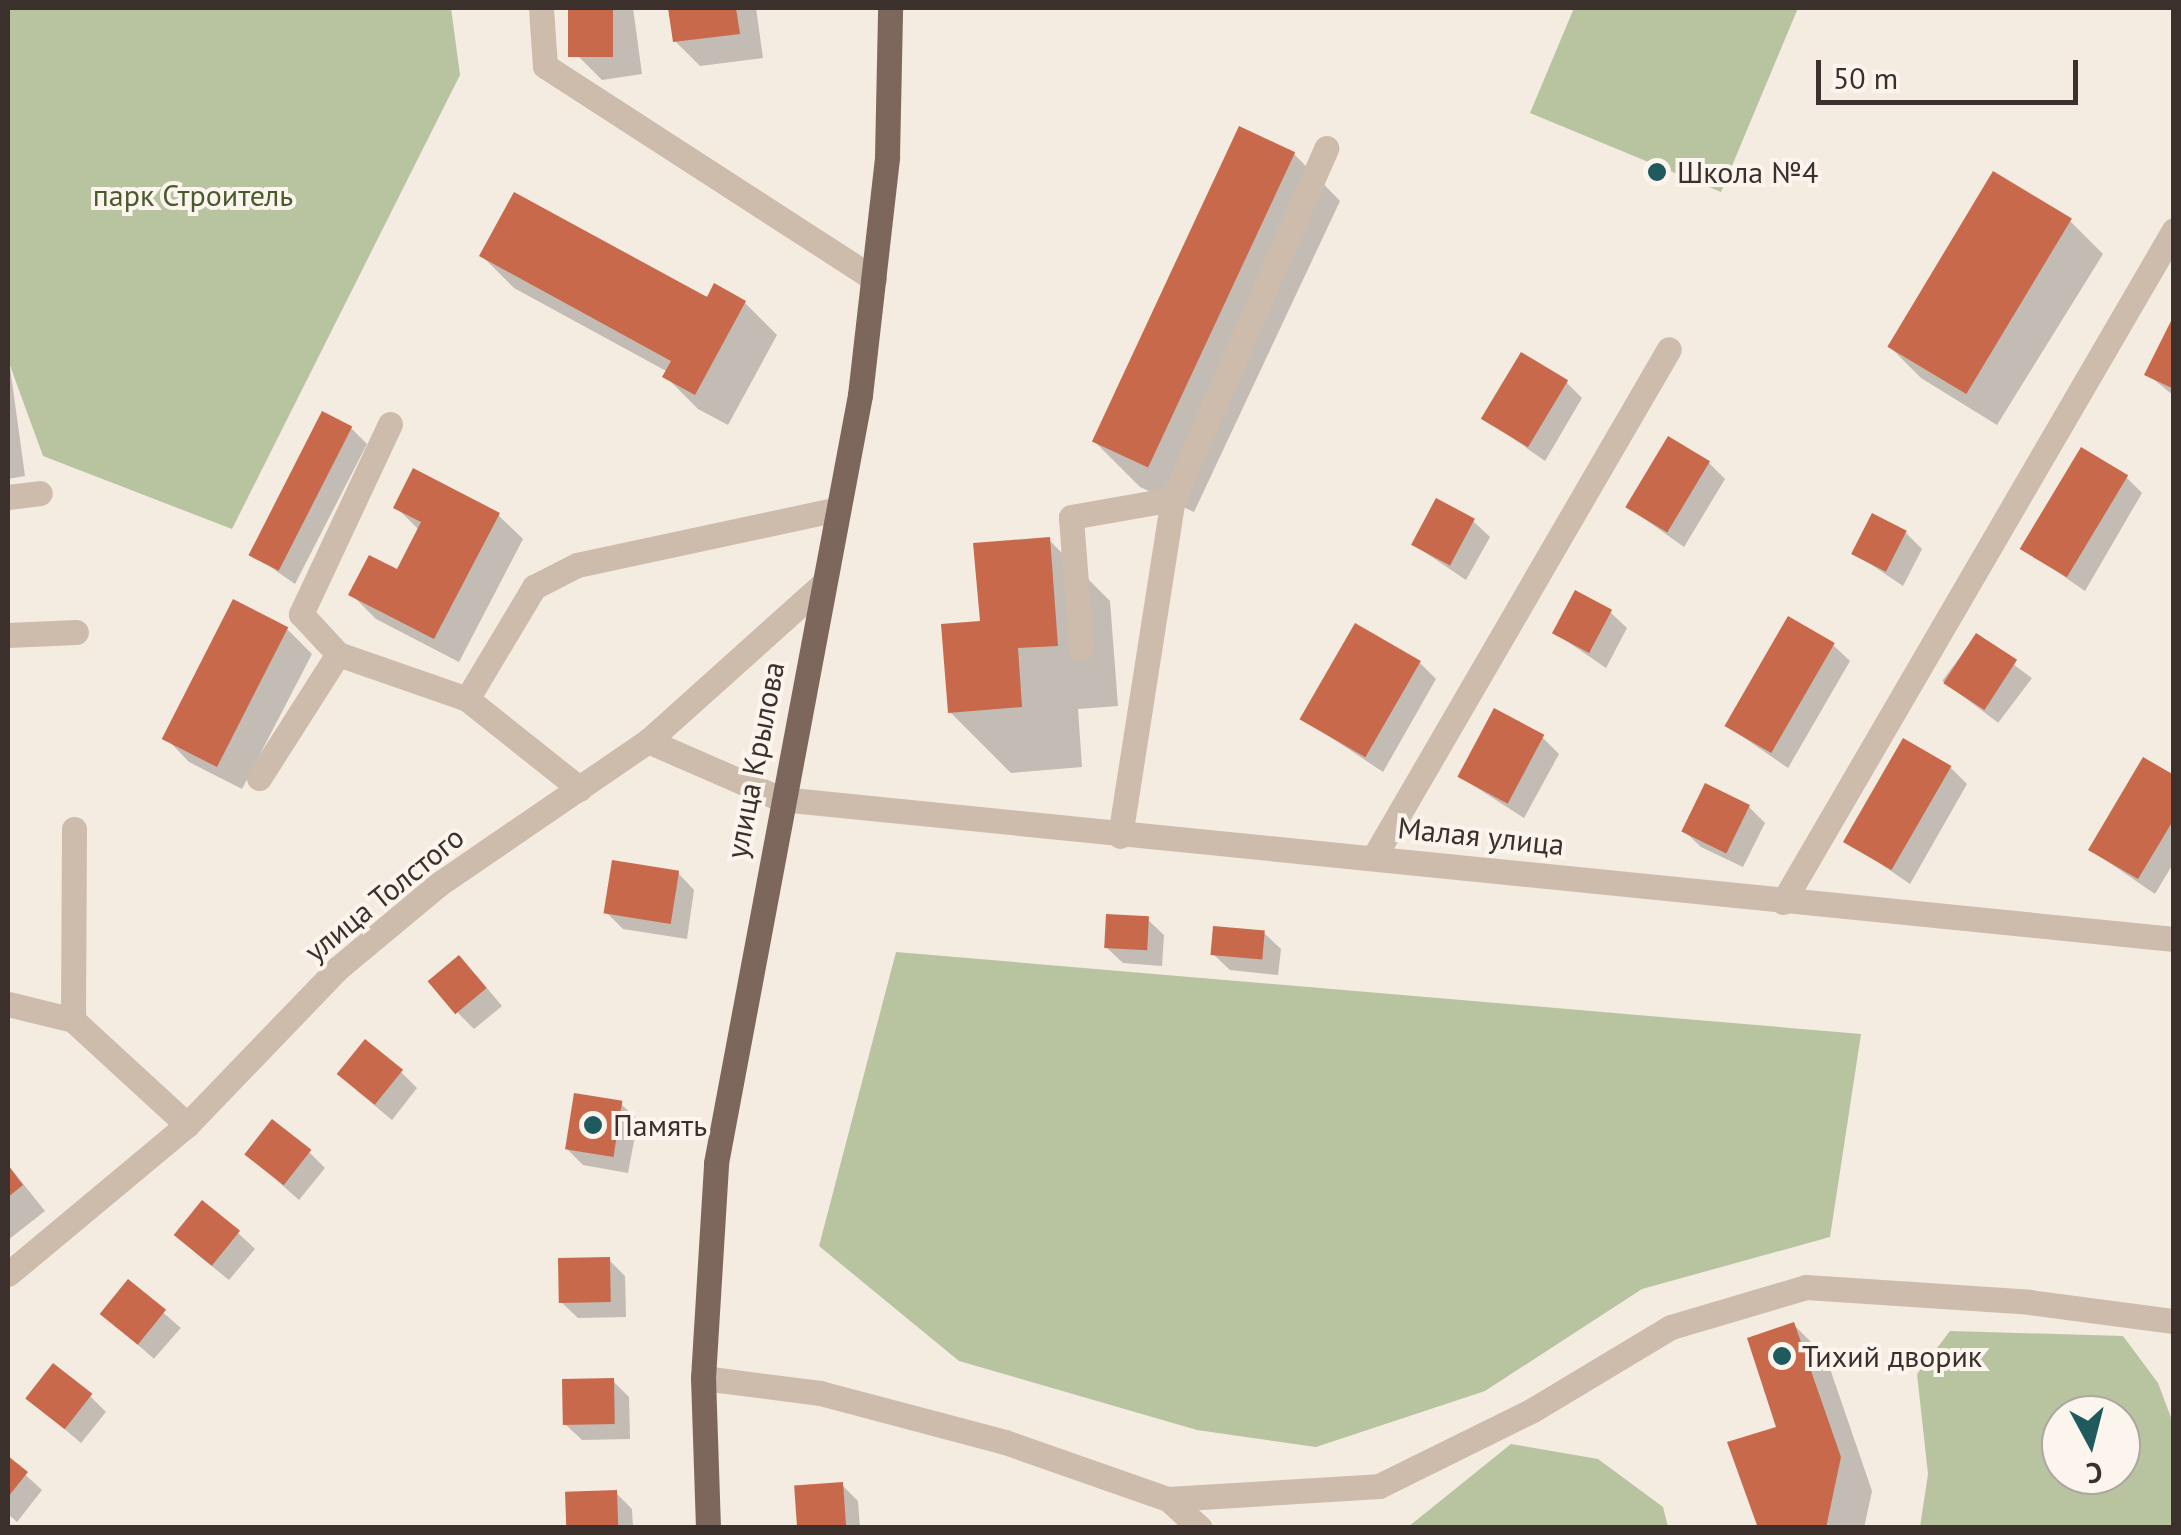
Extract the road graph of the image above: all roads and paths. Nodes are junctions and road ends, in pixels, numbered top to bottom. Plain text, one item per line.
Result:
1 (541, 8) edge
2 (890, 8) edge
3 (1326, 148) dead end
4 (2174, 230) edge
5 (874, 279) junction
6 (1669, 349) dead end
7 (390, 424) dead end
8 (40, 493) dead end
9 (8, 497) edge
10 (1173, 499) junction
11 (834, 510) junction
12 (821, 586) junction
13 (76, 632) dead end
14 (8, 636) edge
15 (1081, 648) dead end
16 (338, 654) junction
17 (466, 699) junction
18 (648, 741) junction
19 (260, 778) dead end
20 (580, 789) junction
21 (781, 799) junction
22 (74, 829) dead end
23 (1120, 836) junction
24 (1374, 857) junction
25 (1783, 902) junction
26 (2173, 938) edge
27 (8, 1004) edge
28 (73, 1020) junction
29 (187, 1125) junction
30 (8, 1274) edge
31 (2174, 1321) edge
32 (702, 1378) junction
33 (1168, 1498) junction
34 (708, 1528) edge
35 (1200, 1528) edge

1 - 5 street
2 - 5 main road, улица Крылова
3 - 10 street
4 - 25 street
5 - 11 main road, улица Крылова
6 - 24 street
7 - 16 street
8 - 9 street
10 - 15 street
10 - 23 street
11 - 12 main road, улица Крылова
11 - 17 street
12 - 18 street, улица Толстого
12 - 21 main road, улица Крылова
13 - 14 street
16 - 17 street
16 - 19 street
17 - 20 street
18 - 20 street, улица Толстого
18 - 21 street, Малая улица
20 - 29 street, улица Толстого
21 - 23 street, Малая улица
21 - 32 main road, улица Крылова
22 - 28 street
23 - 24 street, Малая улица
24 - 25 street, Малая улица
25 - 26 street, Малая улица
27 - 28 street
28 - 29 street
29 - 30 street, улица Толстого
31 - 33 street
32 - 33 street
32 - 34 main road, улица Крылова
33 - 35 street

